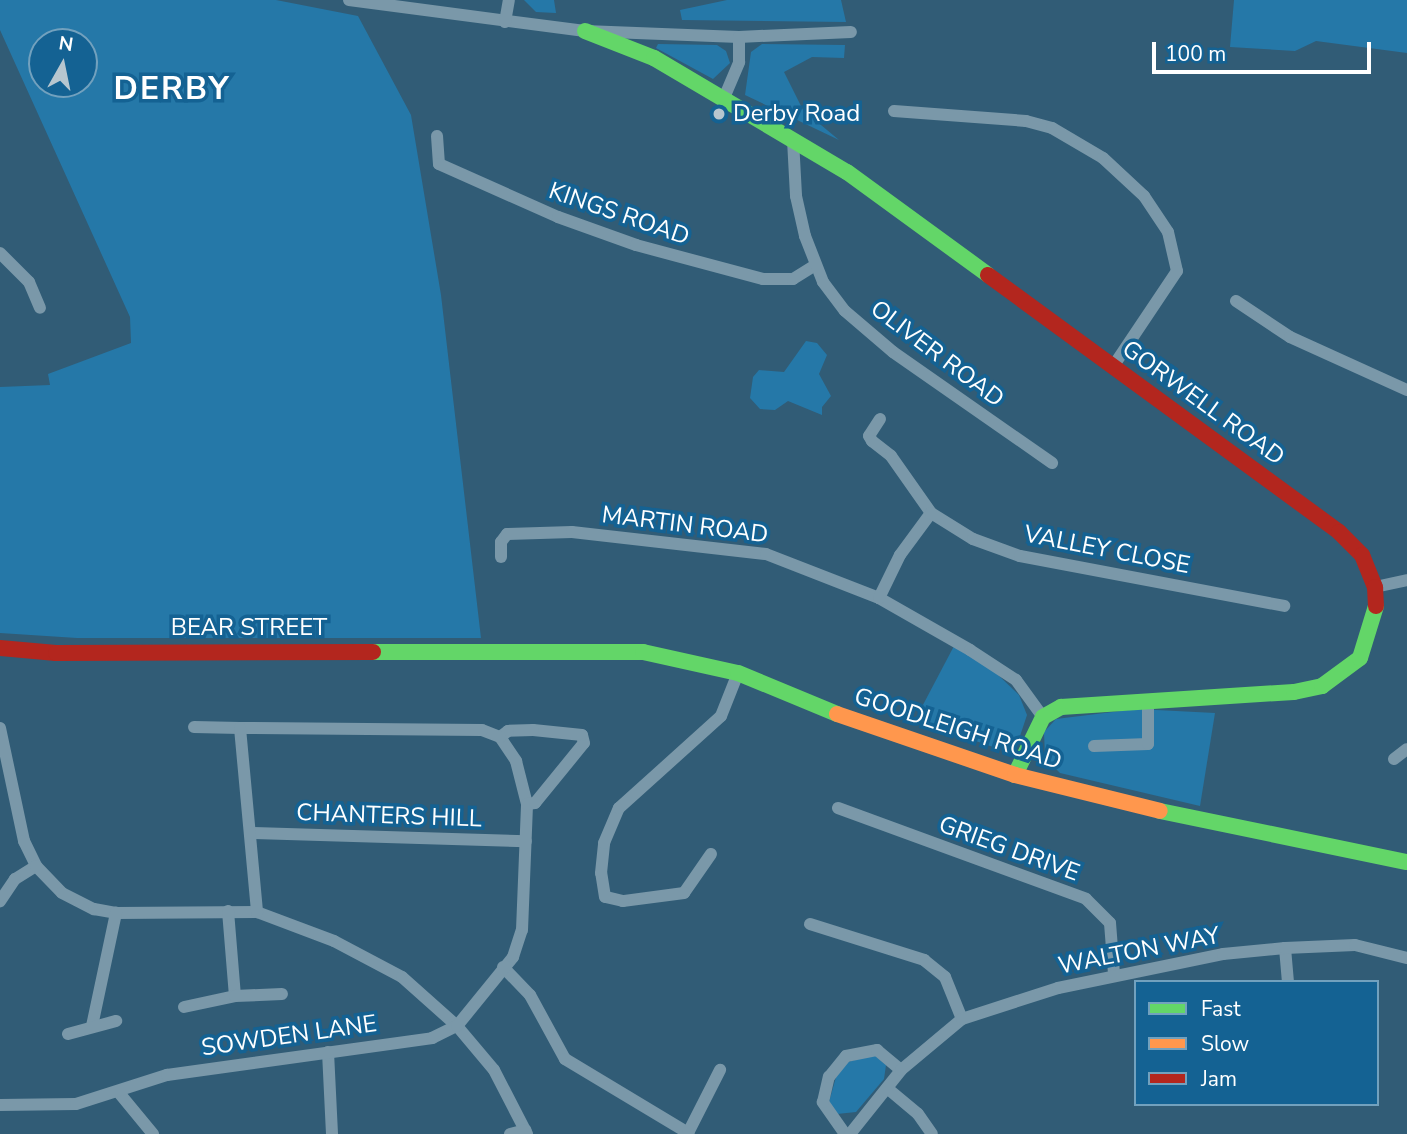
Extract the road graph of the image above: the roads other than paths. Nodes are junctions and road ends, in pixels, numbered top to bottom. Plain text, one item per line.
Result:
1 (349, 0) edge
2 (509, 0) edge
3 (505, 22) junction
4 (585, 31) junction
5 (851, 32) dead end
6 (739, 37) junction
7 (724, 97) junction
8 (894, 111) dead end
9 (437, 136) dead end
10 (793, 140) junction
11 (0, 253) edge
12 (815, 265) junction
13 (1236, 301) dead end
14 (40, 308) dead end
15 (1114, 365) junction
16 (1407, 390) edge
17 (880, 419) dead end
18 (1052, 463) dead end
19 (931, 513) junction
20 (501, 557) dead end
21 (1407, 580) edge
22 (1376, 587) junction
23 (879, 598) junction
24 (1284, 606) dead end
25 (0, 648) edge
26 (498, 651) joint
27 (738, 673) junction
28 (1148, 702) junction
29 (1043, 716) junction
30 (194, 727) dead end
31 (0, 728) edge
32 (240, 728) junction
33 (500, 737) junction
34 (1094, 746) dead end
35 (1407, 749) edge
36 (1394, 759) dead end
37 (1015, 775) junction
38 (527, 804) junction
39 (838, 808) dead end
40 (250, 833) junction
41 (526, 841) junction
42 (711, 854) dead end
43 (1407, 862) edge
44 (36, 866) junction
45 (0, 901) edge
46 (228, 911) junction
47 (257, 912) junction
48 (116, 913) junction
49 (810, 924) dead end
50 (1285, 948) junction
51 (1407, 958) edge
52 (503, 967) junction
53 (1114, 974) junction
54 (1288, 980) edge
55 (282, 994) dead end
56 (235, 996) junction
57 (184, 1007) dead end
58 (961, 1019) junction
59 (116, 1021) dead end
60 (92, 1026) junction
61 (457, 1026) junction
62 (68, 1034) dead end
63 (328, 1052) junction
64 (720, 1070) dead end
65 (901, 1070) junction
66 (887, 1088) junction
67 (120, 1094) junction
68 (0, 1105) edge
69 (526, 1132) edge
70 (153, 1134) edge
71 (332, 1134) edge
72 (510, 1134) edge
73 (847, 1134) edge
74 (932, 1134) edge

1 - 3 street
2 - 3 street
3 - 4 street
4 - 6 street
4 - 7 street, GORWELL ROAD
5 - 6 street
6 - 7 street
7 - 10 street, GORWELL ROAD
8 - 15 street
9 - 12 street, KINGS ROAD
10 - 12 street, OLIVER ROAD
10 - 15 street, GORWELL ROAD
11 - 14 street
12 - 18 street, OLIVER ROAD
13 - 16 street
15 - 22 street, GORWELL ROAD
17 - 19 street, VALLEY CLOSE
19 - 23 street
19 - 24 street, VALLEY CLOSE
20 - 23 street, MARTIN ROAD
21 - 22 street
22 - 28 street, GORWELL ROAD
23 - 29 street, MARTIN ROAD
25 - 26 street, BEAR STREET
26 - 27 street, GOODLEIGH ROAD
27 - 37 street, GOODLEIGH ROAD
27 - 42 street
28 - 29 street, GORWELL ROAD
28 - 34 street
29 - 37 street
30 - 32 street
31 - 44 street
32 - 33 street
32 - 40 street
33 - 38 street
33 - 38 street
35 - 36 street
37 - 43 street, GOODLEIGH ROAD
38 - 41 street
39 - 53 street, GRIEG DRIVE
40 - 41 street, CHANTERS HILL
40 - 47 street
41 - 52 street
44 - 45 street
44 - 48 street
46 - 47 street
46 - 48 street
46 - 56 street
47 - 61 street
48 - 60 street
49 - 58 street
50 - 51 street, WALTON WAY
50 - 53 street, WALTON WAY
50 - 54 street
52 - 61 street
52 - 64 street
53 - 58 street, WALTON WAY
55 - 56 street
56 - 57 street
58 - 65 street, WALTON WAY
59 - 60 street
60 - 62 street
61 - 63 street, SOWDEN LANE
61 - 69 street
63 - 67 street, SOWDEN LANE
63 - 71 street
65 - 66 street, WALTON WAY
65 - 73 street, WALTON WAY
66 - 73 street, WALTON WAY
66 - 74 street
67 - 68 street, SOWDEN LANE
67 - 70 street
69 - 72 street

